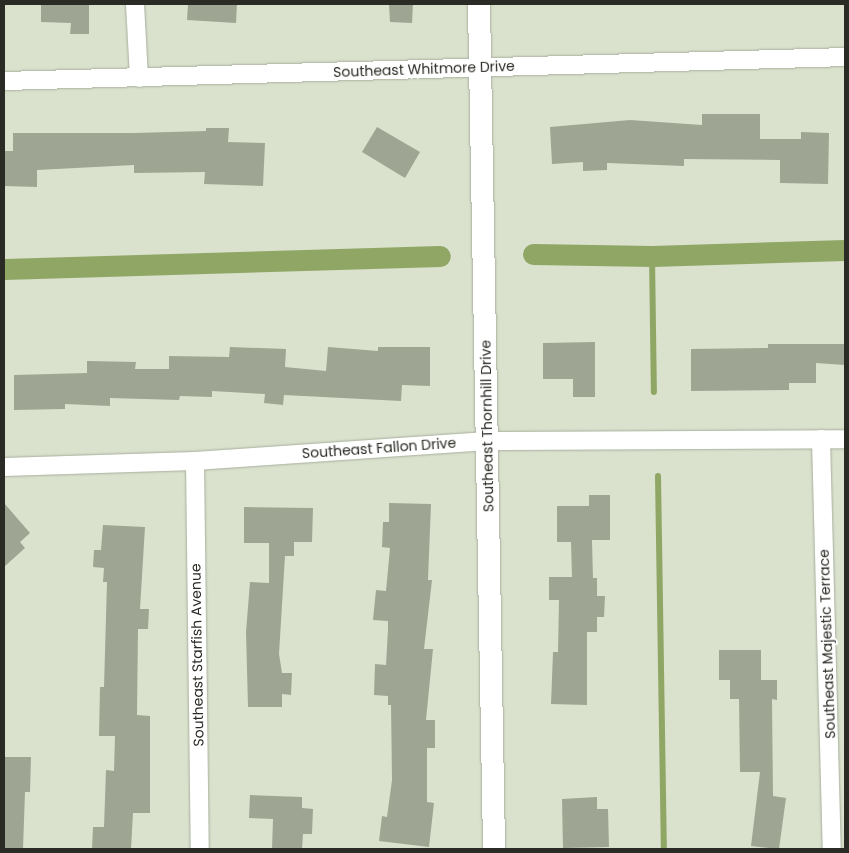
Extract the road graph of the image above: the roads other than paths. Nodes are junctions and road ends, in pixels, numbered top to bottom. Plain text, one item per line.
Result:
1 (135, 4) edge
2 (479, 4) edge
3 (845, 57) edge
4 (480, 67) junction
5 (140, 78) junction
6 (4, 81) edge
7 (845, 439) edge
8 (487, 440) junction
9 (821, 440) junction
10 (194, 462) junction
11 (4, 467) edge
12 (838, 720) edge
13 (200, 849) edge
14 (494, 849) edge
15 (832, 849) edge

1 - 5 street
2 - 4 street, Southeast Thornhill Drive
3 - 4 street, Southeast Whitmore Drive
4 - 5 street, Southeast Whitmore Drive
4 - 8 street, Southeast Thornhill Drive
5 - 6 street, Southeast Whitmore Drive
7 - 9 street, Southeast Fallon Drive
8 - 9 street, Southeast Fallon Drive
8 - 10 street, Southeast Fallon Drive
8 - 14 street, Southeast Thornhill Drive
9 - 12 street, Southeast Majestic Terrace
10 - 11 street, Southeast Fallon Drive
10 - 13 street, Southeast Starfish Avenue
12 - 15 street, Southeast Majestic Terrace

